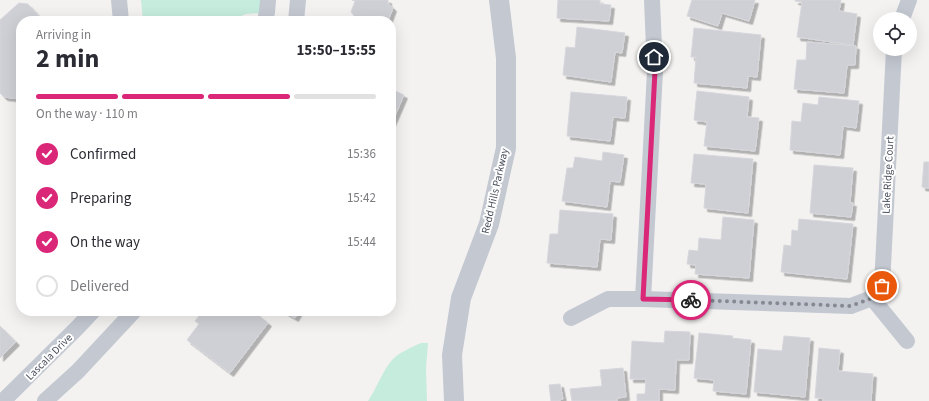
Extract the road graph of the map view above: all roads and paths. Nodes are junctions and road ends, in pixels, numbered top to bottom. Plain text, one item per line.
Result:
1 (119, 0) edge
2 (268, 0) edge
3 (298, 0) edge
4 (499, 0) edge
5 (652, 0) edge
6 (909, 0) edge
7 (905, 12) edge
8 (121, 16) edge
9 (266, 16) edge
10 (296, 16) edge
11 (894, 56) edge
12 (872, 298) junction
13 (643, 299) junction
14 (88, 316) edge
15 (129, 316) edge
16 (571, 318) dead end
17 (907, 341) dead end
18 (3, 401) edge
19 (45, 401) edge
20 (454, 401) edge

1 - 8 street
2 - 9 street
3 - 10 street
4 - 20 street, Redd Hills Parkway
5 - 13 street
6 - 7 street
11 - 12 street, Lake Ridge Court
12 - 13 street
12 - 17 street
13 - 16 street
14 - 18 street, Lascala Drive
15 - 19 street

